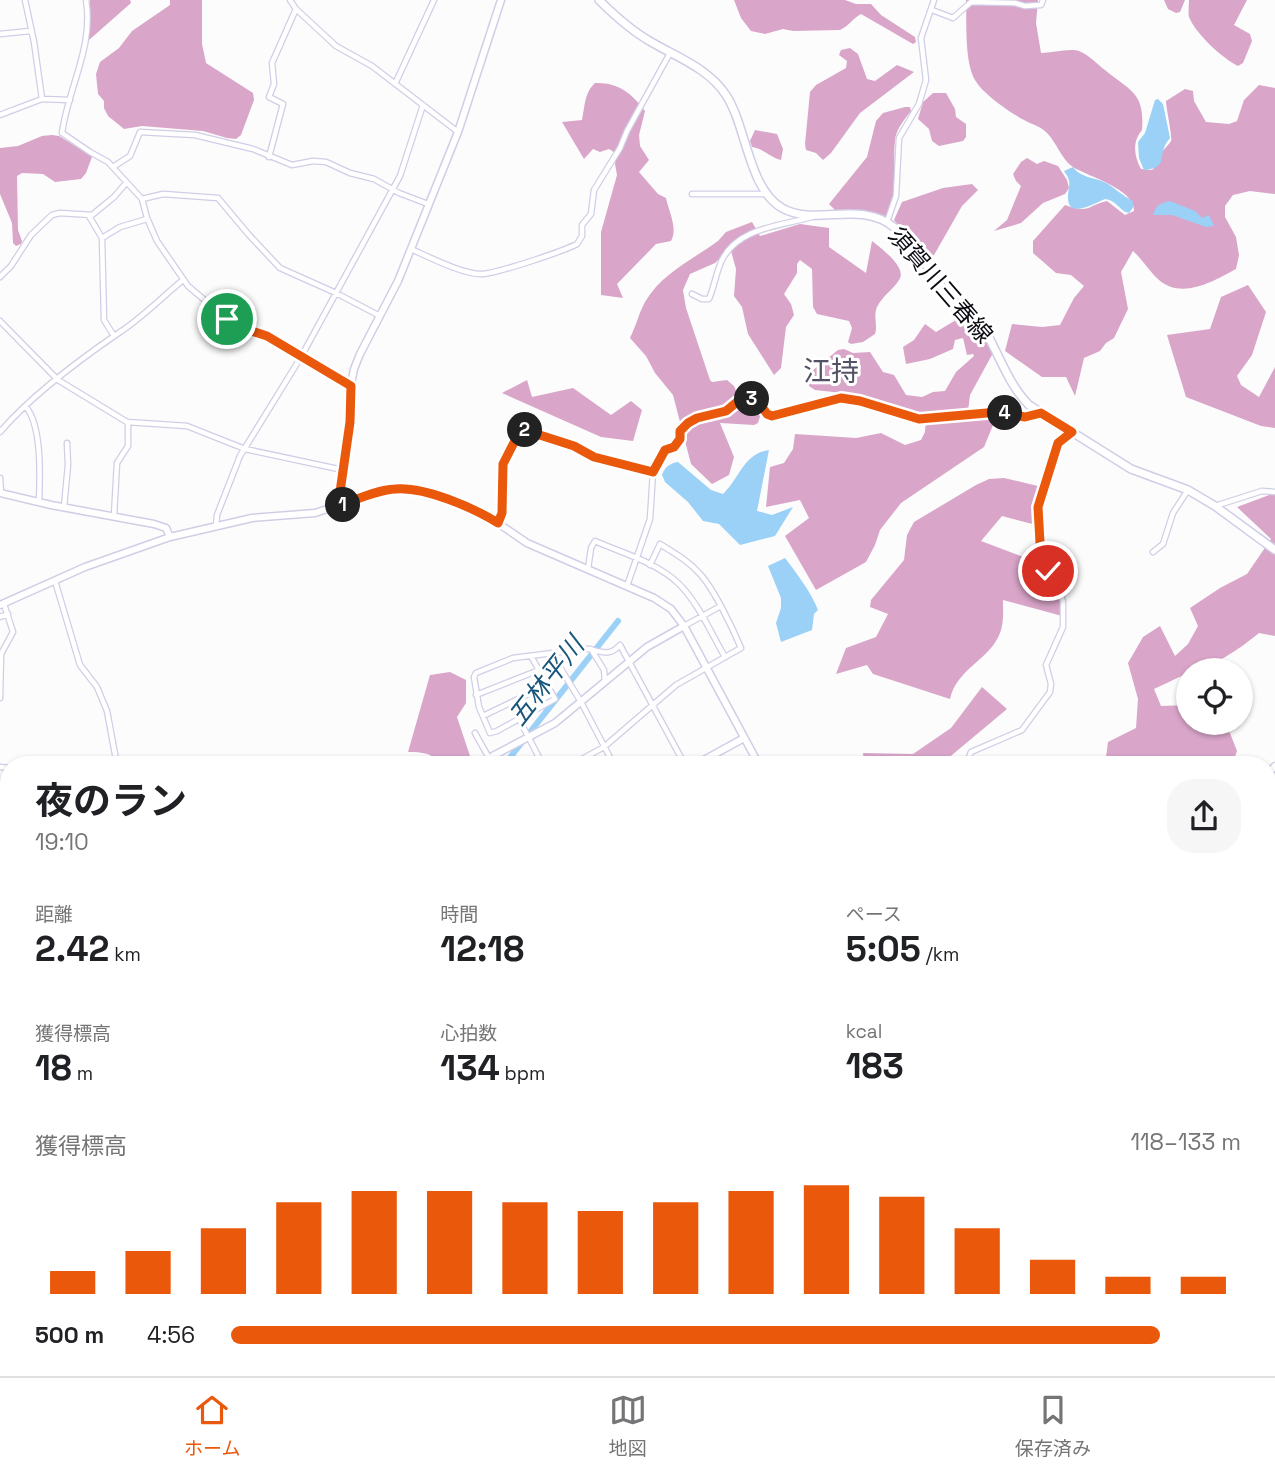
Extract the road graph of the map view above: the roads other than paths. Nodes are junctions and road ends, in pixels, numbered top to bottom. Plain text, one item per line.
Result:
1 (25, 0) edge
2 (86, 0) edge
3 (289, 0) edge
4 (433, 0) edge
5 (500, 0) edge
6 (599, 0) edge
7 (934, 0) edge
8 (1043, 0) edge
9 (296, 9) junction
10 (932, 10) junction
11 (31, 31) junction
12 (0, 34) edge
13 (670, 53) junction
14 (395, 84) junction
15 (42, 99) junction
16 (70, 100) junction
17 (423, 105) junction
18 (0, 115) edge
19 (458, 132) junction
20 (269, 157) junction
21 (113, 167) junction
22 (126, 183) junction
23 (393, 190) junction
24 (692, 194) dead end
25 (767, 194) junction
26 (142, 199) junction
27 (428, 204) junction
28 (815, 214) junction
29 (89, 215) junction
30 (147, 219) junction
31 (887, 222) junction
32 (102, 238) junction
33 (410, 249) junction
34 (0, 277) edge
35 (183, 280) junction
36 (337, 293) junction
37 (692, 294) dead end
38 (381, 316) junction
39 (0, 321) edge
40 (114, 335) junction
41 (301, 357) junction
42 (58, 380) junction
43 (351, 386) junction
44 (26, 407) junction
45 (1041, 413) junction
46 (128, 423) junction
47 (0, 431) edge
48 (1072, 432) junction
49 (66, 443) dead end
50 (245, 449) junction
51 (343, 470) junction
52 (653, 472) junction
53 (0, 478) edge
54 (1188, 490) junction
55 (1275, 492) edge
56 (0, 494) edge
57 (38, 503) junction
58 (338, 506) junction
59 (1215, 506) junction
60 (64, 508) junction
61 (114, 516) junction
62 (498, 523) junction
63 (216, 526) junction
64 (170, 537) junction
65 (1275, 550) edge
66 (1153, 552) dead end
67 (635, 559) junction
68 (650, 565) junction
69 (588, 569) junction
70 (55, 580) junction
71 (627, 586) junction
72 (2, 604) edge
73 (719, 607) junction
74 (8, 614) junction
75 (0, 617) edge
76 (701, 617) junction
77 (684, 626) junction
78 (591, 649) junction
79 (552, 654) junction
80 (531, 656) junction
81 (725, 657) junction
82 (629, 660) junction
83 (707, 668) junction
84 (539, 670) junction
85 (605, 681) junction
86 (547, 685) junction
87 (476, 695) junction
88 (0, 698) edge
89 (581, 702) junction
90 (653, 705) junction
91 (482, 716) junction
92 (519, 719) junction
93 (475, 733) dead end
94 (528, 737) junction
95 (744, 738) junction
96 (604, 747) junction
97 (115, 756) edge
98 (487, 756) edge
99 (498, 756) edge
100 (538, 756) edge
101 (588, 756) edge
102 (609, 756) edge
103 (680, 756) edge
104 (711, 756) edge
105 (754, 756) edge
106 (969, 756) edge

1 - 11 street
2 - 16 street
3 - 9 street
4 - 14 street
5 - 19 street
6 - 13 main road
7 - 10 street
8 - 10 street
9 - 14 street
9 - 20 street
10 - 31 street
11 - 12 street
11 - 15 street
13 - 25 main road
13 - 33 street
14 - 17 street
15 - 16 street
15 - 18 street
16 - 21 street
17 - 19 street
17 - 23 street
19 - 27 street
20 - 21 street
20 - 23 street
21 - 22 street
22 - 26 street
22 - 29 street
23 - 27 street
23 - 36 street
24 - 25 street
25 - 28 main road, 須賀川三春線
26 - 30 street
26 - 36 street
27 - 33 street
28 - 31 main road, 須賀川三春線
28 - 37 street
29 - 32 street
29 - 34 street
30 - 32 street
30 - 35 street
31 - 45 main road, 須賀川三春線
32 - 40 street
33 - 38 street
35 - 40 street
35 - 41 street
36 - 38 street
36 - 41 street
38 - 43 street
39 - 42 street
40 - 42 street
41 - 43 street
41 - 50 street
42 - 44 street
42 - 46 street
43 - 51 street
44 - 47 street
44 - 57 street
45 - 48 main road, 須賀川三春線
45 - 52 street
46 - 50 street
46 - 61 street
48 - 54 main road, 須賀川三春線
48 - 106 street
49 - 60 street
50 - 51 street
50 - 63 street
51 - 58 street
52 - 62 street
52 - 67 street
53 - 56 street
54 - 59 main road, 須賀川三春線
54 - 66 street
55 - 59 street
56 - 57 street
57 - 60 street
58 - 62 street
58 - 63 street
59 - 65 main road, 須賀川三春線
60 - 61 street
61 - 64 street
62 - 69 street
63 - 64 street
64 - 70 street
67 - 68 street
67 - 69 street
67 - 71 street
68 - 73 street
68 - 76 street
69 - 71 street
70 - 72 street
70 - 97 street
71 - 77 street
72 - 74 street
73 - 76 street
73 - 81 street
74 - 75 street
74 - 88 street
76 - 77 street
76 - 81 street
77 - 82 street
77 - 83 street
78 - 79 street
78 - 82 street
78 - 85 street
79 - 80 street
79 - 89 street
80 - 84 street
80 - 87 street
81 - 83 street
82 - 85 street
82 - 90 street
83 - 90 street
83 - 95 street
84 - 86 street
84 - 87 street
85 - 89 street
86 - 91 street
86 - 92 street
87 - 91 street
89 - 94 street
89 - 96 street
90 - 96 street
90 - 103 street
91 - 92 street
92 - 94 street
93 - 98 street
94 - 99 street
94 - 100 street
95 - 104 street
95 - 105 street
96 - 101 street
96 - 102 street

